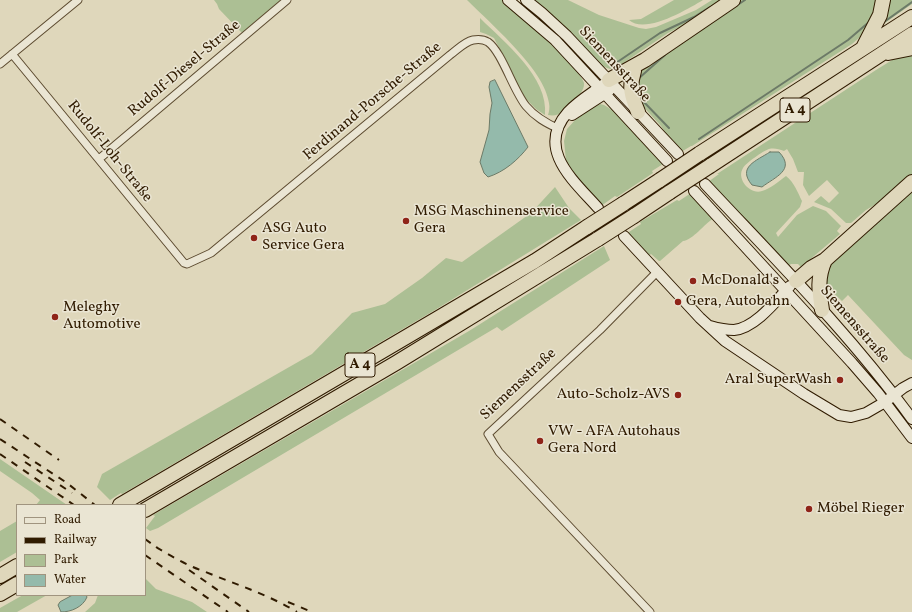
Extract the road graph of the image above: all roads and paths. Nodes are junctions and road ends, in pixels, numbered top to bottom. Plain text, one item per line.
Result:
1 (78, 0) edge
2 (288, 0) edge
3 (508, 0) edge
4 (526, 0) edge
5 (733, 0) edge
6 (883, 0) edge
7 (912, 17) edge
8 (912, 34) edge
9 (912, 48) edge
10 (862, 50) junction
11 (12, 54) junction
12 (880, 55) junction
13 (645, 60) junction
14 (0, 64) edge
15 (634, 71) junction
16 (607, 87) junction
17 (638, 112) junction
18 (559, 129) junction
19 (678, 154) dead end
20 (99, 159) junction
21 (667, 161) dead end
22 (912, 182) edge
23 (705, 184) dead end
24 (694, 191) dead end
25 (598, 208) dead end
26 (624, 236) dead end
27 (187, 264) joint
28 (822, 265) junction
29 (657, 272) junction
30 (799, 284) junction
31 (786, 291) junction
32 (822, 310) junction
33 (710, 326) junction
34 (733, 330) junction
35 (740, 351) junction
36 (885, 383) junction
37 (910, 384) edge
38 (894, 395) junction
39 (885, 402) junction
40 (912, 419) edge
41 (912, 438) edge
42 (125, 502) edge
43 (146, 509) edge
44 (16, 567) edge
45 (0, 576) edge
46 (16, 585) edge
47 (0, 594) edge
48 (650, 612) edge

1 - 11 street
2 - 20 street, Rudolf-Diesel-Straße
3 - 16 main road, Siemensstraße
4 - 16 main road, Siemensstraße
5 - 13 highway
6 - 10 highway
7 - 10 highway, A 4
8 - 12 highway, A 4
9 - 12 highway
10 - 42 highway, A 4, bridge
11 - 14 street
11 - 20 street, Rudolf-Loh-Straße
12 - 43 highway, A 4, bridge
13 - 15 highway
13 - 16 highway
15 - 16 highway
15 - 17 highway
16 - 17 main road, Siemensstraße
16 - 18 main road, Siemensstraße
16 - 21 main road, Siemensstraße
17 - 19 main road, Siemensstraße
18 - 25 main road, Siemensstraße
18 - 27 street, Ferdinand-Porsche-Straße
20 - 27 street, Rudolf-Loh-Straße
22 - 28 highway
23 - 30 main road, Siemensstraße
24 - 31 main road, Siemensstraße
26 - 29 main road
28 - 30 highway
28 - 32 highway
29 - 33 main road
29 - 48 street, Siemensstraße
30 - 31 main road
30 - 32 main road, Siemensstraße
31 - 34 main road
31 - 39 main road, Siemensstraße
32 - 36 main road, Siemensstraße
33 - 34 main road
33 - 35 main road
34 - 35 main road
35 - 39 main road
36 - 37 main road
36 - 38 main road, Siemensstraße
37 - 38 main road
38 - 39 main road
38 - 40 main road, Siemensstraße
39 - 41 main road, Siemensstraße
44 - 45 highway
46 - 47 highway

